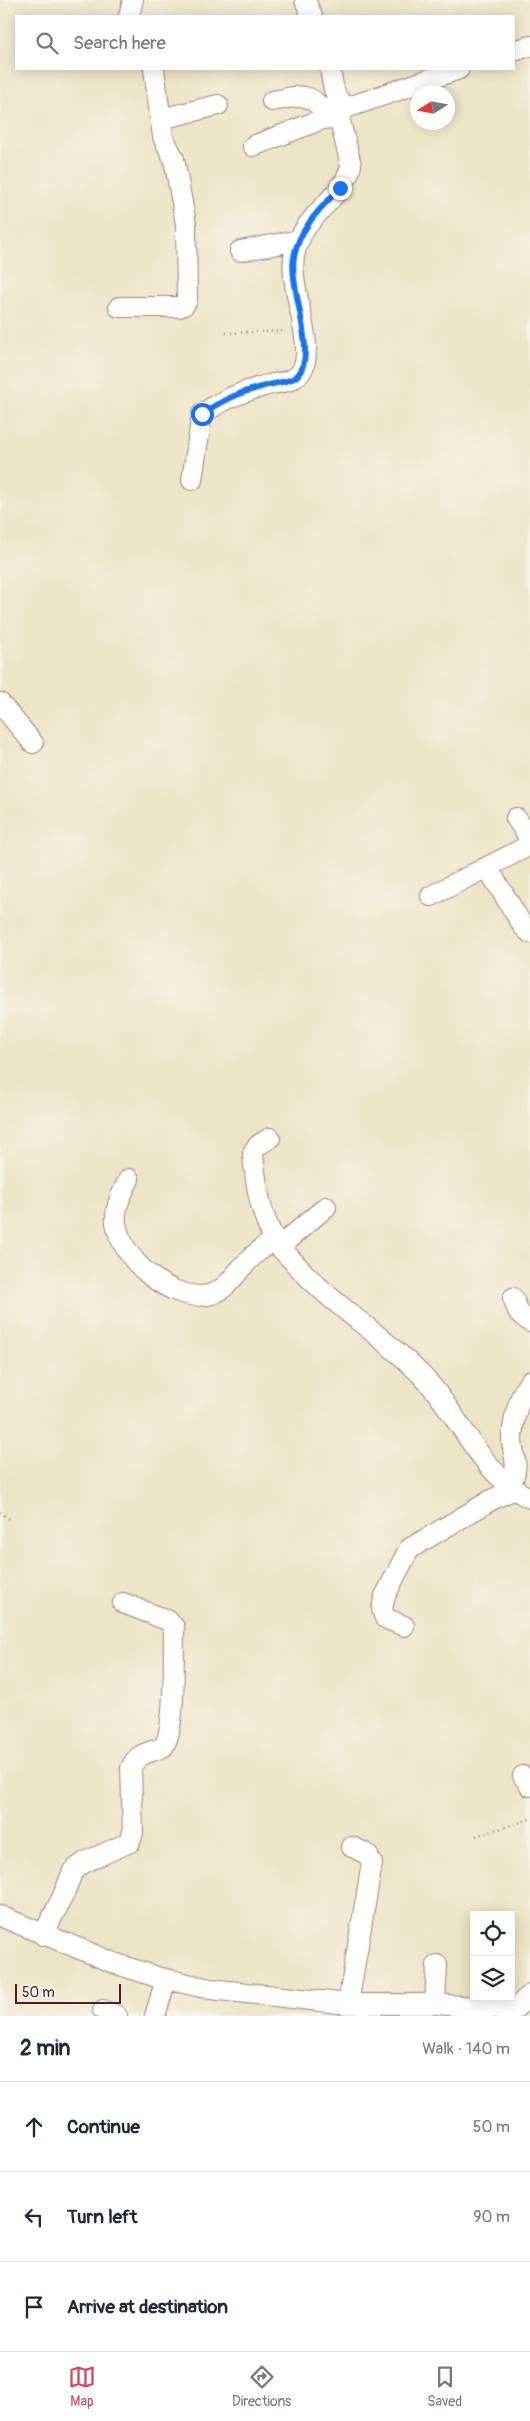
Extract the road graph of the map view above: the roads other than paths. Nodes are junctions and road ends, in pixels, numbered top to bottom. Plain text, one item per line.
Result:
1 (133, 0) edge
2 (305, 0) edge
3 (130, 15) edge
4 (312, 15) edge
5 (530, 46) edge
6 (515, 51) edge
7 (154, 70) edge
8 (330, 70) edge
9 (457, 70) edge
10 (272, 102) dead end
11 (218, 105) dead end
12 (339, 114) junction
13 (161, 119) junction
14 (253, 146) dead end
15 (299, 240) junction
16 (240, 251) dead end
17 (118, 307) dead end
18 (192, 480) dead end
19 (0, 703) edge
20 (33, 743) dead end
21 (516, 818) dead end
22 (530, 839) edge
23 (530, 845) edge
24 (488, 867) junction
25 (431, 896) dead end
26 (530, 933) edge
27 (270, 1138) dead end
28 (129, 1179) dead end
29 (326, 1207) dead end
30 (277, 1243) junction
31 (513, 1298) dead end
32 (530, 1322) edge
33 (530, 1381) edge
34 (518, 1490) edge
35 (123, 1603) dead end
36 (404, 1626) dead end
37 (352, 1847) dead end
38 (0, 1916) edge
39 (43, 1935) junction
40 (437, 1965) dead end
41 (166, 1979) junction
42 (530, 1995) edge
43 (348, 2004) junction
44 (435, 2004) junction
45 (510, 2013) edge
46 (155, 2016) edge

1 - 3 street
2 - 4 street
5 - 6 street
7 - 13 street
8 - 12 street
9 - 12 street
10 - 12 street
11 - 13 street
12 - 14 street
12 - 15 street
13 - 17 street
15 - 16 street
15 - 18 street
19 - 20 street
21 - 22 street
23 - 24 street
24 - 25 street
24 - 26 street
27 - 30 street
28 - 30 street
29 - 30 street
30 - 34 street
31 - 32 street
33 - 34 street
34 - 36 street
35 - 39 street
37 - 43 street
38 - 39 street
39 - 41 street
40 - 44 street
41 - 43 street
41 - 46 street
42 - 45 street
43 - 44 street
44 - 45 street

